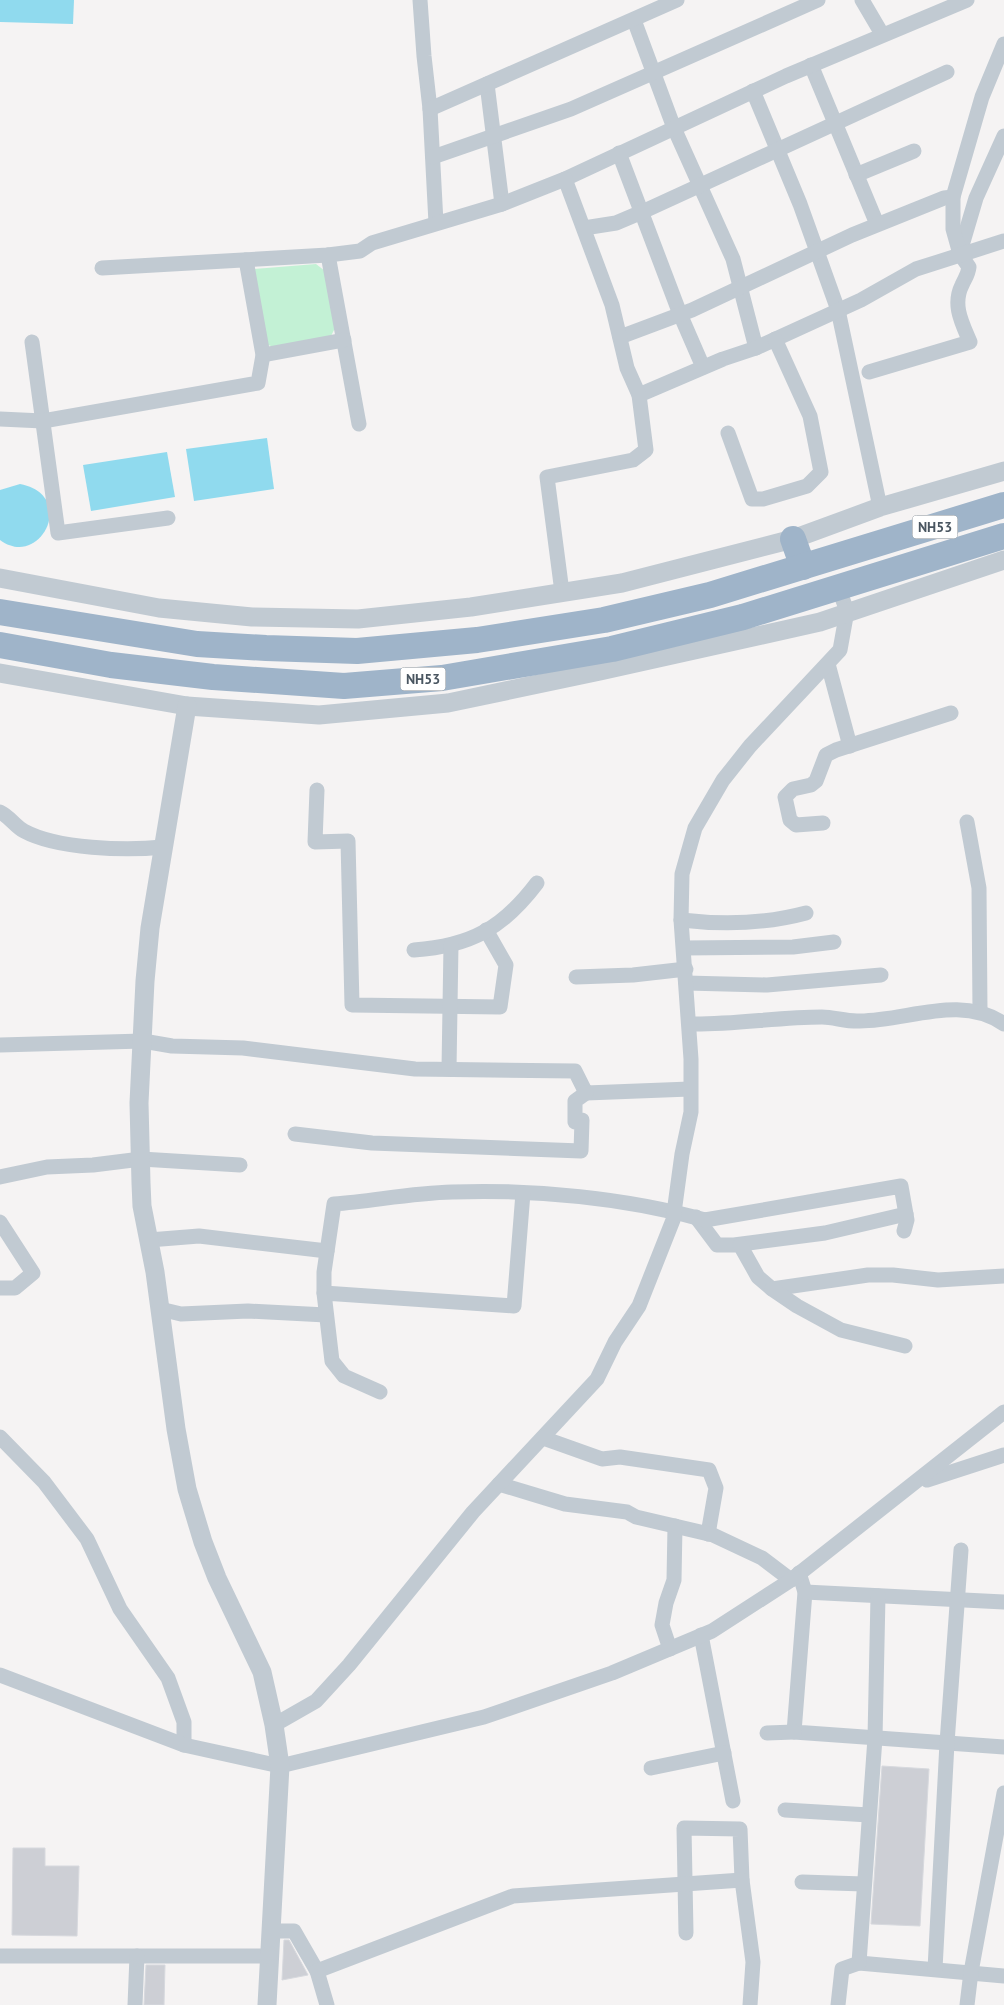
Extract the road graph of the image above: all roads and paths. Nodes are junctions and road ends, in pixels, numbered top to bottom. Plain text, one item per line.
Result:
1 (420, 0) edge
2 (677, 0) edge
3 (818, 0) edge
4 (862, 0) edge
5 (965, 0) edge
6 (634, 20) junction
7 (882, 34) junction
8 (1004, 44) edge
9 (811, 65) junction
10 (651, 72) junction
11 (947, 72) dead end
12 (487, 84) junction
13 (753, 91) junction
14 (430, 109) junction
15 (835, 124) junction
16 (674, 128) junction
17 (1004, 136) edge
18 (493, 137) junction
19 (778, 150) junction
20 (914, 151) dead end
21 (619, 153) junction
22 (433, 157) junction
23 (856, 175) junction
24 (565, 179) junction
25 (700, 185) junction
26 (953, 197) junction
27 (502, 204) junction
28 (642, 212) junction
29 (436, 223) junction
30 (877, 224) junction
31 (584, 228) junction
32 (1004, 240) edge
33 (818, 252) junction
34 (960, 254) junction
35 (328, 255) junction
36 (246, 260) junction
37 (102, 268) dead end
38 (740, 288) junction
39 (838, 310) junction
40 (680, 314) junction
41 (620, 337) junction
42 (775, 339) junction
43 (344, 340) junction
44 (32, 342) dead end
45 (756, 348) junction
46 (263, 355) junction
47 (703, 367) junction
48 (869, 372) dead end
49 (638, 395) junction
50 (0, 419) edge
51 (43, 421) junction
52 (359, 424) dead end
53 (728, 433) dead end
54 (1004, 471) edge
55 (1004, 505) edge
56 (880, 507) junction
57 (168, 518) dead end
58 (1004, 536) edge
59 (792, 539) junction
60 (1004, 560) edge
61 (803, 567) junction
62 (0, 578) edge
63 (562, 592) junction
64 (843, 599) junction
65 (0, 612) edge
66 (0, 645) edge
67 (828, 664) junction
68 (0, 673) edge
69 (187, 706) junction
70 (951, 713) dead end
71 (850, 746) junction
72 (317, 790) dead end
73 (0, 812) edge
74 (967, 822) dead end
75 (824, 823) dead end
76 (163, 847) junction
77 (537, 883) dead end
78 (806, 913) dead end
79 (681, 920) junction
80 (486, 930) junction
81 (834, 942) dead end
82 (451, 945) junction
83 (684, 948) junction
84 (414, 950) dead end
85 (880, 975) dead end
86 (686, 976) junction
87 (576, 977) dead end
88 (450, 1006) junction
89 (980, 1012) junction
90 (689, 1024) junction
91 (1004, 1024) edge
92 (143, 1041) junction
93 (0, 1044) edge
94 (448, 1069) junction
95 (690, 1089) junction
96 (586, 1093) junction
97 (295, 1134) dead end
98 (141, 1159) junction
99 (240, 1165) dead end
100 (0, 1177) edge
101 (523, 1193) junction
102 (674, 1211) junction
103 (906, 1214) junction
104 (696, 1218) junction
105 (0, 1222) edge
106 (904, 1231) dead end
107 (149, 1240) junction
108 (740, 1245) junction
109 (327, 1252) junction
110 (1004, 1276) edge
111 (0, 1288) edge
112 (772, 1289) junction
113 (324, 1293) junction
114 (160, 1308) junction
115 (326, 1315) junction
116 (905, 1346) dead end
117 (380, 1392) dead end
118 (1004, 1412) edge
119 (0, 1437) edge
120 (543, 1438) junction
121 (1004, 1455) edge
122 (499, 1484) junction
123 (910, 1488) junction
124 (675, 1526) junction
125 (708, 1534) junction
126 (961, 1550) dead end
127 (795, 1576) junction
128 (805, 1592) junction
129 (878, 1596) junction
130 (958, 1600) junction
131 (1004, 1602) edge
132 (701, 1635) junction
133 (670, 1649) junction
134 (0, 1675) edge
135 (274, 1725) junction
136 (794, 1732) junction
137 (767, 1733) dead end
138 (875, 1738) junction
139 (947, 1743) junction
140 (184, 1745) junction
141 (1004, 1747) edge
142 (724, 1753) junction
143 (280, 1766) junction
144 (650, 1768) dead end
145 (1004, 1793) edge
146 (733, 1801) dead end
147 (785, 1810) dead end
148 (869, 1815) junction
149 (997, 1870) edge
150 (742, 1880) junction
151 (802, 1882) dead end
152 (686, 1884) junction
153 (864, 1884) junction
154 (270, 1931) junction
155 (686, 1933) dead end
156 (0, 1956) edge
157 (137, 1956) junction
158 (268, 1956) junction
159 (859, 1963) junction
160 (935, 1970) junction
161 (317, 1971) junction
162 (971, 1972) junction
163 (1004, 1976) edge
164 (136, 2005) edge
165 (267, 2005) edge
166 (327, 2005) edge
167 (750, 2005) edge
168 (838, 2005) edge
169 (967, 2005) edge

1 - 14 street
2 - 6 street
3 - 10 street
4 - 7 street
5 - 7 street
6 - 10 street
6 - 12 street
7 - 9 street
8 - 26 street
9 - 13 street
9 - 15 street
10 - 16 street
10 - 18 street
11 - 15 street
12 - 14 street
12 - 18 street
13 - 16 street
13 - 19 street
14 - 22 street
15 - 19 street
15 - 23 street
16 - 21 street
16 - 25 street
17 - 34 street
18 - 22 street
18 - 27 street
19 - 25 street
19 - 33 street
20 - 23 street
21 - 24 street
21 - 28 street
22 - 29 street
23 - 30 street
24 - 27 street
24 - 31 street
25 - 28 street
25 - 38 street
26 - 30 street
26 - 34 street
27 - 29 street
28 - 31 street
28 - 40 street
29 - 35 street
30 - 33 street
31 - 41 street
32 - 34 street
33 - 38 street
33 - 39 street
34 - 39 street
34 - 48 street
35 - 36 street
35 - 43 street
36 - 37 street
36 - 46 street
38 - 40 street
38 - 45 street
39 - 42 street
39 - 56 street
40 - 41 street
40 - 47 street
41 - 49 street
42 - 45 street
42 - 53 street
43 - 46 street
43 - 52 street
44 - 51 street
45 - 47 street
46 - 51 street
47 - 49 street
49 - 63 street
50 - 51 street
51 - 57 street
54 - 56 street
55 - 61 highway, NH53
56 - 59 street
58 - 64 highway, NH53
59 - 61 highway
59 - 63 street
60 - 64 street
61 - 65 highway, NH53
62 - 63 street
64 - 66 highway, NH53
64 - 67 street
64 - 69 street
67 - 71 street
67 - 79 street
68 - 69 street
69 - 76 street
70 - 71 street
71 - 75 street
72 - 88 street
73 - 76 street
74 - 89 street
76 - 92 street
77 - 80 street
78 - 79 street
79 - 83 street
80 - 82 street
80 - 88 street
81 - 83 street
82 - 84 street
82 - 88 street
83 - 86 street
85 - 86 street
86 - 87 street
86 - 90 street
88 - 94 street
89 - 90 street
89 - 91 street
90 - 95 street
92 - 93 street
92 - 94 street
92 - 98 street
94 - 96 street
95 - 96 street
95 - 102 street
96 - 97 street
98 - 99 street
98 - 100 street
98 - 107 street
101 - 102 street
101 - 109 street
101 - 113 street
102 - 104 street
102 - 120 street
103 - 104 street
103 - 106 street
103 - 108 street
104 - 108 street
105 - 111 street
107 - 109 street
107 - 114 street
108 - 112 street
109 - 113 street
110 - 112 street
112 - 116 street
113 - 115 street
114 - 115 street
114 - 135 street
115 - 117 street
118 - 123 street
119 - 140 street
120 - 122 street
120 - 125 street
121 - 123 street
122 - 124 street
122 - 135 street
123 - 127 street
124 - 125 street
124 - 133 street
125 - 127 street
126 - 130 street
127 - 128 street
127 - 132 street
128 - 129 street
128 - 136 street
129 - 130 street
129 - 138 street
130 - 131 street
130 - 139 street
132 - 133 street
132 - 142 street
133 - 143 street
134 - 140 street
135 - 143 street
136 - 137 street
136 - 138 street
138 - 139 street
138 - 148 street
139 - 141 street
139 - 160 street
140 - 143 street
142 - 144 street
142 - 146 street
143 - 154 street
145 - 149 street
147 - 148 street
148 - 153 street
149 - 162 street
150 - 152 street
150 - 152 street
150 - 167 street
151 - 153 street
152 - 155 street
152 - 161 street
153 - 159 street
154 - 158 street
154 - 161 street
156 - 157 street
157 - 158 street
157 - 164 street
158 - 165 street
159 - 160 street
159 - 168 street
160 - 162 street
161 - 166 street
162 - 163 street
162 - 169 street

